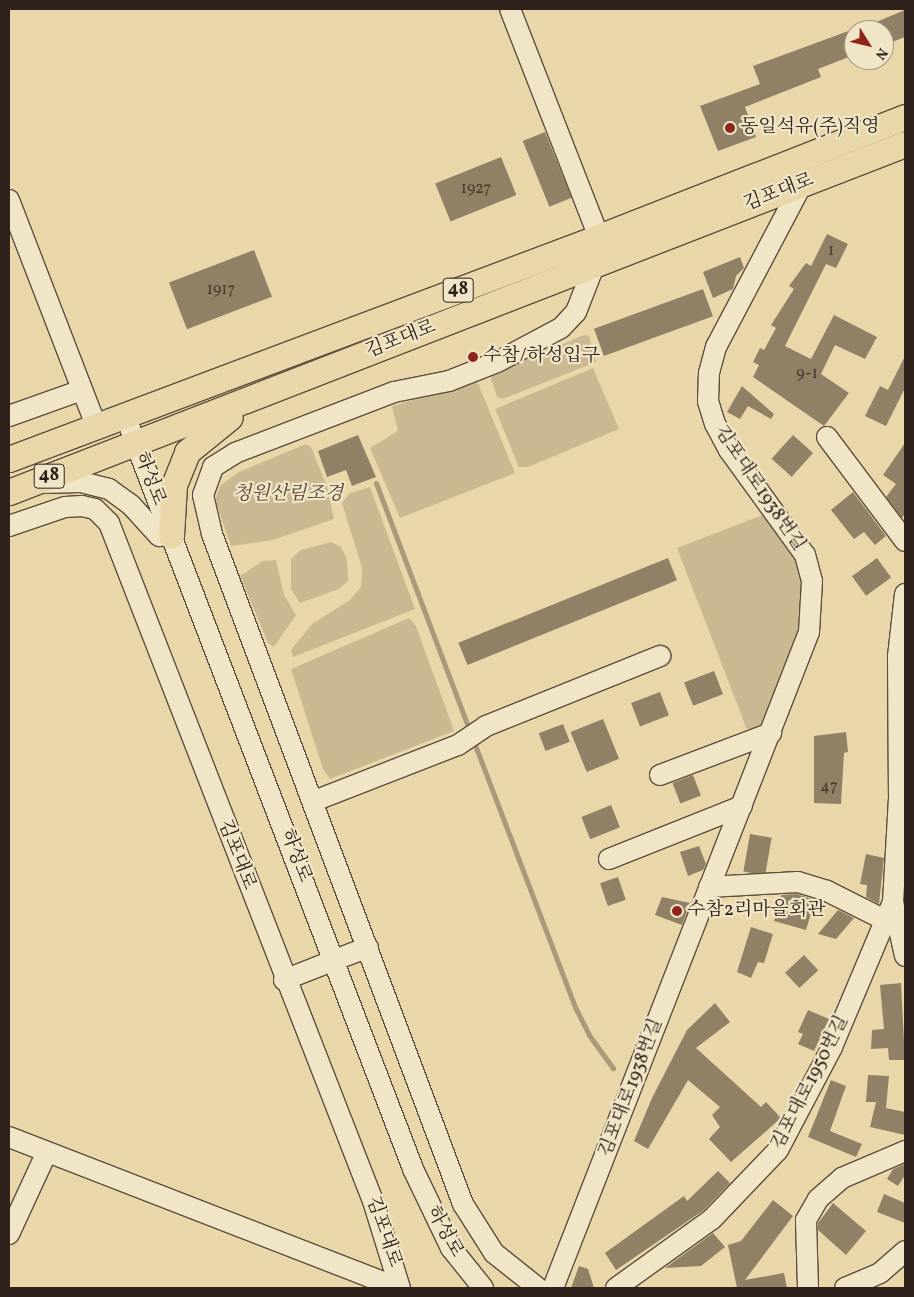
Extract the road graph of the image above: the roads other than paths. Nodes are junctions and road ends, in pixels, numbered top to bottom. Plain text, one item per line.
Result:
1 (510, 9) edge
2 (905, 117) edge
3 (905, 144) edge
4 (802, 184) junction
5 (9, 200) edge
6 (599, 237) junction
7 (594, 266) junction
8 (82, 390) junction
9 (264, 394) junction
10 (9, 416) edge
11 (111, 420) junction
12 (828, 437) dead end
13 (130, 445) junction
14 (9, 458) edge
15 (32, 483) junction
16 (9, 492) edge
17 (9, 526) edge
18 (165, 536) junction
19 (905, 541) edge
20 (905, 594) edge
21 (660, 656) dead end
22 (903, 724) edge
23 (771, 733) junction
24 (660, 775) dead end
25 (314, 801) junction
26 (742, 806) junction
27 (609, 859) dead end
28 (709, 887) junction
29 (889, 911) junction
30 (368, 947) junction
31 (905, 956) edge
32 (329, 962) junction
33 (284, 980) junction
34 (9, 1137) edge
35 (905, 1151) edge
36 (46, 1154) junction
37 (9, 1234) edge
38 (905, 1251) edge
39 (400, 1288) edge
40 (470, 1288) edge
41 (483, 1288) edge
42 (538, 1288) edge
43 (553, 1288) edge
44 (616, 1288) edge
45 (808, 1288) edge
46 (845, 1288) edge

1 - 6 street
2 - 6 main road, 김포대로 / 48
3 - 4 main road, 김포대로 / 48
4 - 7 main road, 김포대로 / 48
4 - 23 street, 김포대로1938번길
5 - 8 street
6 - 11 main road, 김포대로 / 48
7 - 9 main road, 김포대로 / 48
7 - 25 street
8 - 10 street
8 - 11 street
9 - 13 main road, 김포대로 / 48
9 - 18 main road
11 - 13 street, 하성로
11 - 14 main road, 김포대로 / 48
12 - 19 street
13 - 15 main road, 김포대로 / 48
13 - 18 street, 하성로
15 - 16 main road, 김포대로 / 48
15 - 18 street
17 - 33 street, 김포대로
18 - 32 street, 하성로
20 - 22 street, 김포대로1950번길
21 - 25 street
22 - 29 street, 김포대로1950번길
23 - 24 street
23 - 26 street, 김포대로1938번길
25 - 30 street
26 - 27 street
26 - 28 street, 김포대로1938번길
28 - 29 street
28 - 43 street, 김포대로1938번길
29 - 31 street, 김포대로1950번길
29 - 44 street, 김포대로1950번길
30 - 32 street
30 - 42 street
32 - 33 street
32 - 40 street, 하성로
32 - 41 street, 하성로
33 - 39 street, 김포대로
34 - 36 street
35 - 45 street
36 - 37 street
36 - 39 street
38 - 46 street

